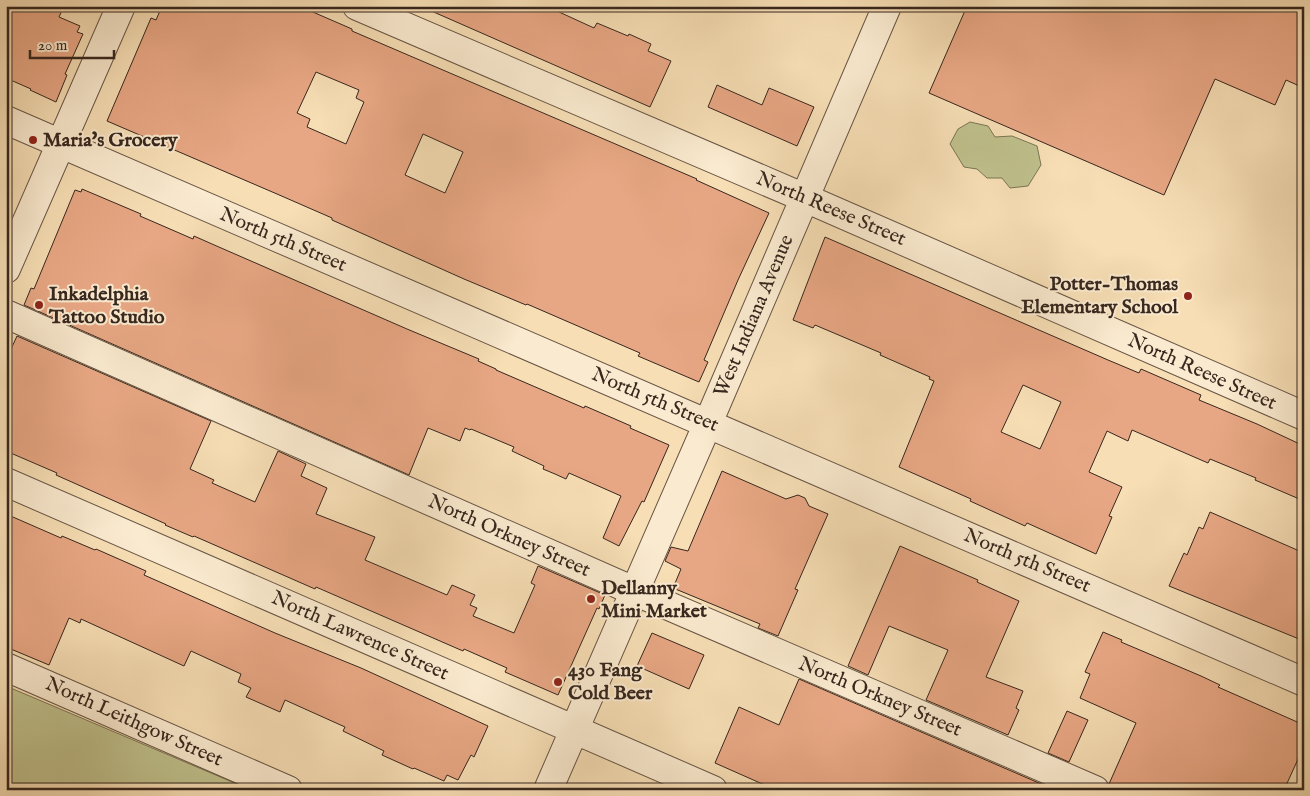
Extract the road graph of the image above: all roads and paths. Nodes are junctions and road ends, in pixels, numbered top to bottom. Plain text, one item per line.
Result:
1 (121, 6) edge
2 (357, 6) edge
3 (887, 6) edge
4 (6, 120) edge
5 (61, 144) junction
6 (805, 198) junction
7 (6, 269) edge
8 (6, 314) edge
9 (1304, 416) edge
10 (708, 423) junction
11 (6, 482) edge
12 (634, 591) junction
13 (6, 667) edge
14 (1304, 682) edge
15 (574, 730) junction
16 (288, 790) edge
17 (548, 790) edge
18 (713, 790) edge
19 (1095, 790) edge

1 - 5 street
2 - 6 street, North Reese Street
3 - 6 street, West Indiana Avenue
4 - 5 street, North 5th Street
5 - 7 street
5 - 10 street, North 5th Street
6 - 9 street, North Reese Street
6 - 10 street, West Indiana Avenue
8 - 12 street, North Orkney Street
10 - 12 street, West Indiana Avenue
10 - 14 street, North 5th Street
11 - 15 street, North Lawrence Street
12 - 15 street, West Indiana Avenue
12 - 19 street, North Orkney Street
13 - 16 street, North Leithgow Street
15 - 17 street, West Indiana Avenue
15 - 18 street, North Lawrence Street

